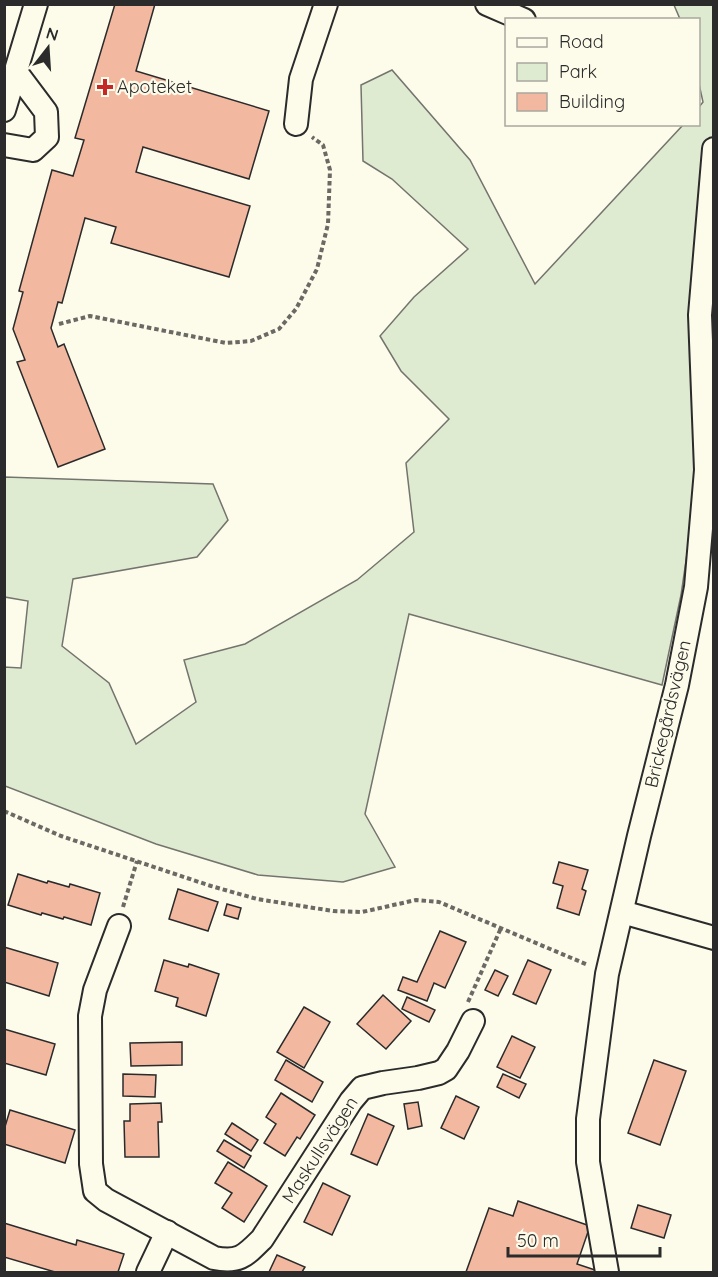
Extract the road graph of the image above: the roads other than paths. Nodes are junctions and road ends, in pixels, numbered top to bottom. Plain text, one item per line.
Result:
1 (36, 4) edge
2 (326, 4) edge
3 (487, 4) edge
4 (519, 18) edge
5 (16, 72) junction
6 (4, 110) edge
7 (296, 124) road end
8 (4, 145) edge
9 (714, 149) edge
10 (622, 912) junction
11 (119, 926) road end
12 (714, 938) edge
13 (473, 1021) road end
14 (167, 1232) junction
15 (148, 1272) edge
16 (607, 1272) edge

1 - 5 street
2 - 7 street
3 - 4 street
5 - 6 street
5 - 8 street
9 - 10 street, Brickegårdsvägen
10 - 12 street
10 - 16 street, Brickegårdsvägen
11 - 14 street, Maskullsvägen
13 - 14 street, Maskullsvägen
14 - 15 street

